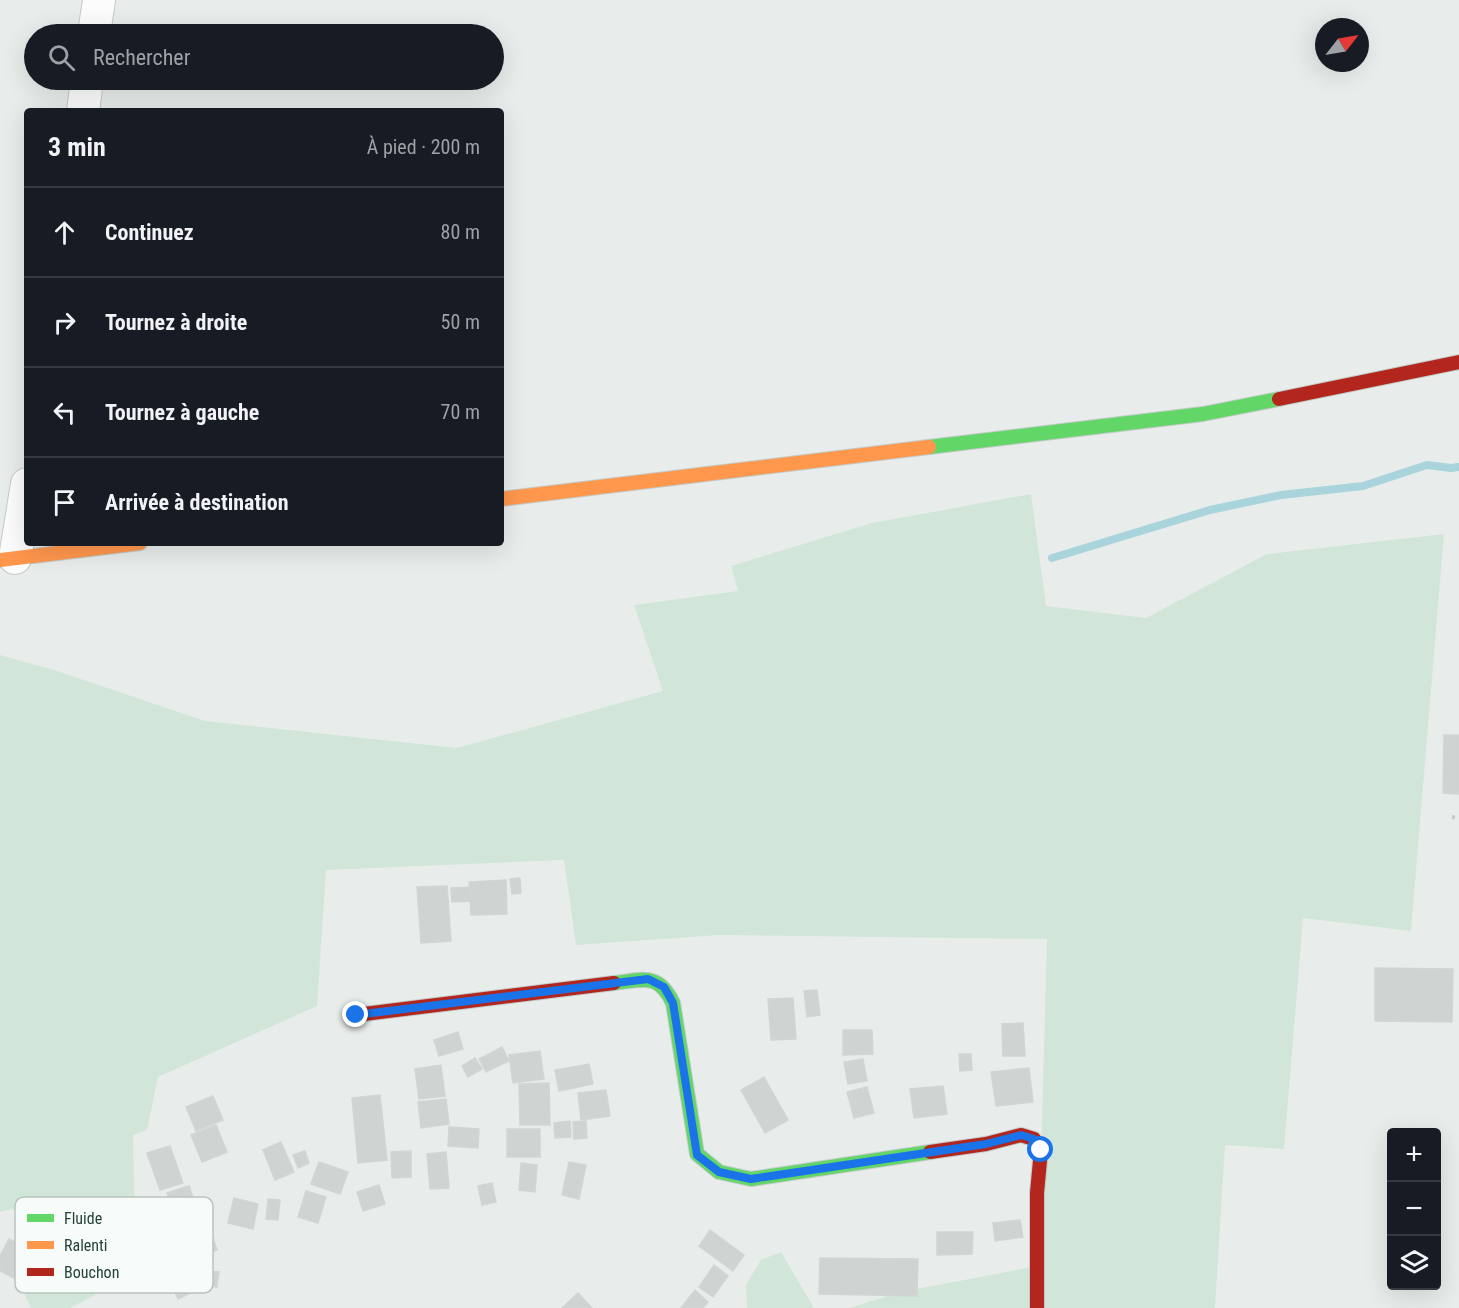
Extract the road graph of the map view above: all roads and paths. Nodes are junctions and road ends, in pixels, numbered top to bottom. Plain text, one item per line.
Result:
1 (99, 0) edge
2 (95, 24) edge
3 (86, 90) edge
4 (83, 108) edge
5 (1459, 362) edge
6 (24, 496) edge
7 (504, 499) edge
8 (115, 546) edge
9 (8, 559) edge
10 (1452, 817) dead end
11 (1459, 818) edge
12 (356, 1015) dead end
13 (1037, 1308) edge

1 - 2 street
3 - 4 street
5 - 7 street
6 - 9 street
8 - 9 street
10 - 11 path
12 - 13 street

